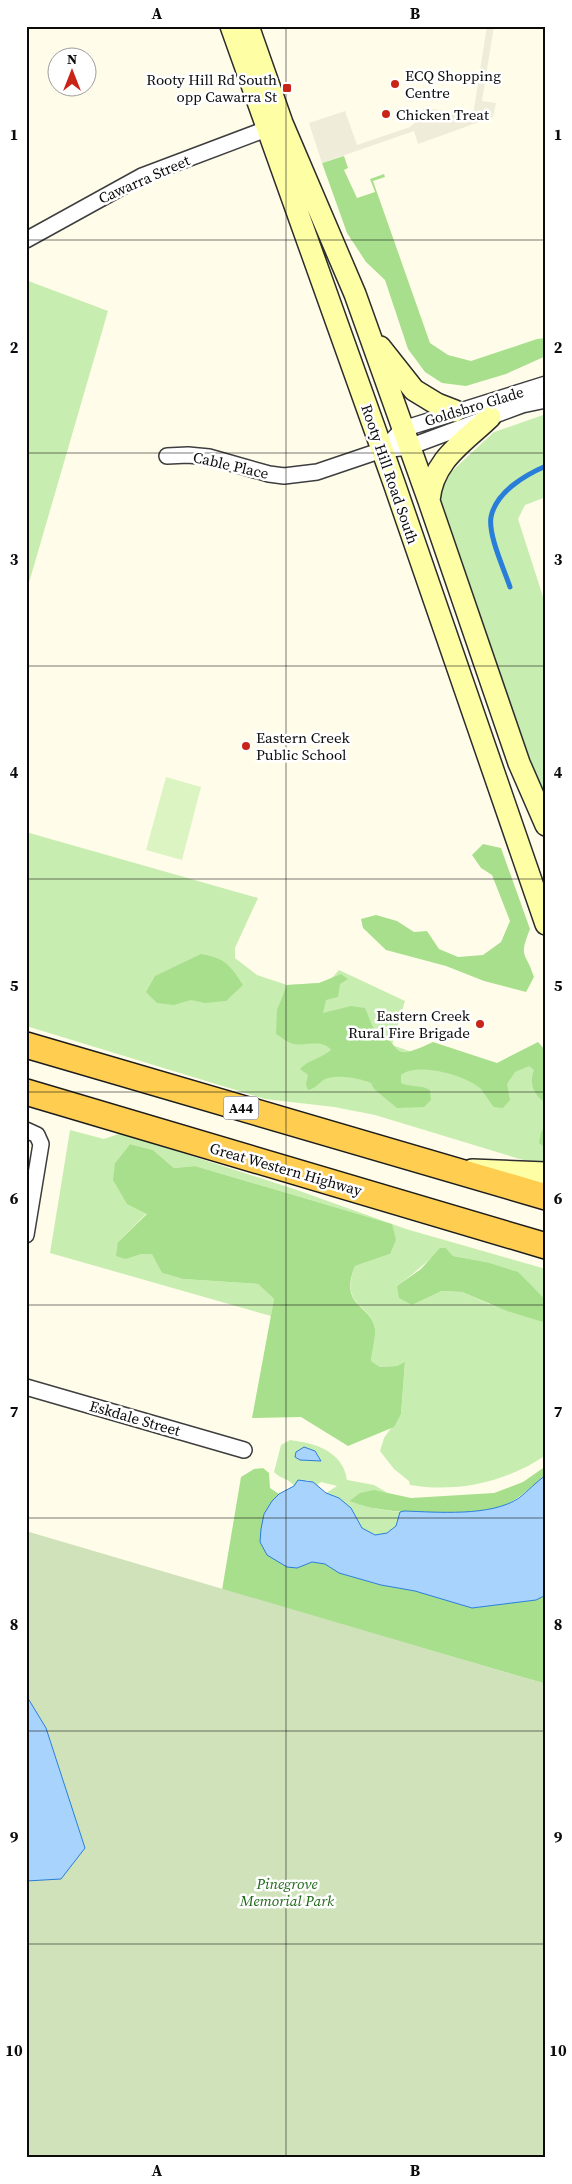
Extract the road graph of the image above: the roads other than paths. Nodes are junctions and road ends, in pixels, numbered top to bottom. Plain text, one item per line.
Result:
1 (231, 26) edge
2 (248, 26) edge
3 (274, 126) junction
4 (26, 240) edge
5 (369, 333) junction
6 (546, 384) edge
7 (546, 400) edge
8 (455, 411) junction
9 (490, 417) junction
10 (406, 438) junction
11 (382, 450) junction
12 (167, 456) dead end
13 (429, 501) junction
14 (546, 825) edge
15 (546, 924) edge
16 (26, 1045) edge
17 (26, 1092) edge
18 (26, 1130) edge
19 (456, 1170) junction
20 (546, 1173) edge
21 (546, 1197) edge
22 (26, 1235) edge
23 (543, 1245) edge
24 (26, 1386) edge
25 (244, 1450) dead end

1 - 3 main road, Rooty Hill Road South
2 - 3 main road, Rooty Hill Road South
3 - 4 street, Cawarra Street
3 - 5 main road, Rooty Hill Road South
3 - 11 main road, Rooty Hill Road South
5 - 8 main road
5 - 10 main road, Rooty Hill Road South
6 - 8 street, Goldsbro Glade
7 - 9 street, Goldsbro Glade
8 - 10 street, Goldsbro Glade
9 - 10 street, Goldsbro Glade
9 - 13 main road
10 - 11 street
10 - 13 main road, Rooty Hill Road South
11 - 12 street, Cable Place
11 - 15 main road, Rooty Hill Road South
13 - 14 main road, Rooty Hill Road South
16 - 19 highway, A44
17 - 23 highway, Great Western Highway
18 - 22 street
19 - 20 main road
19 - 21 highway, A44
24 - 25 street, Eskdale Street

